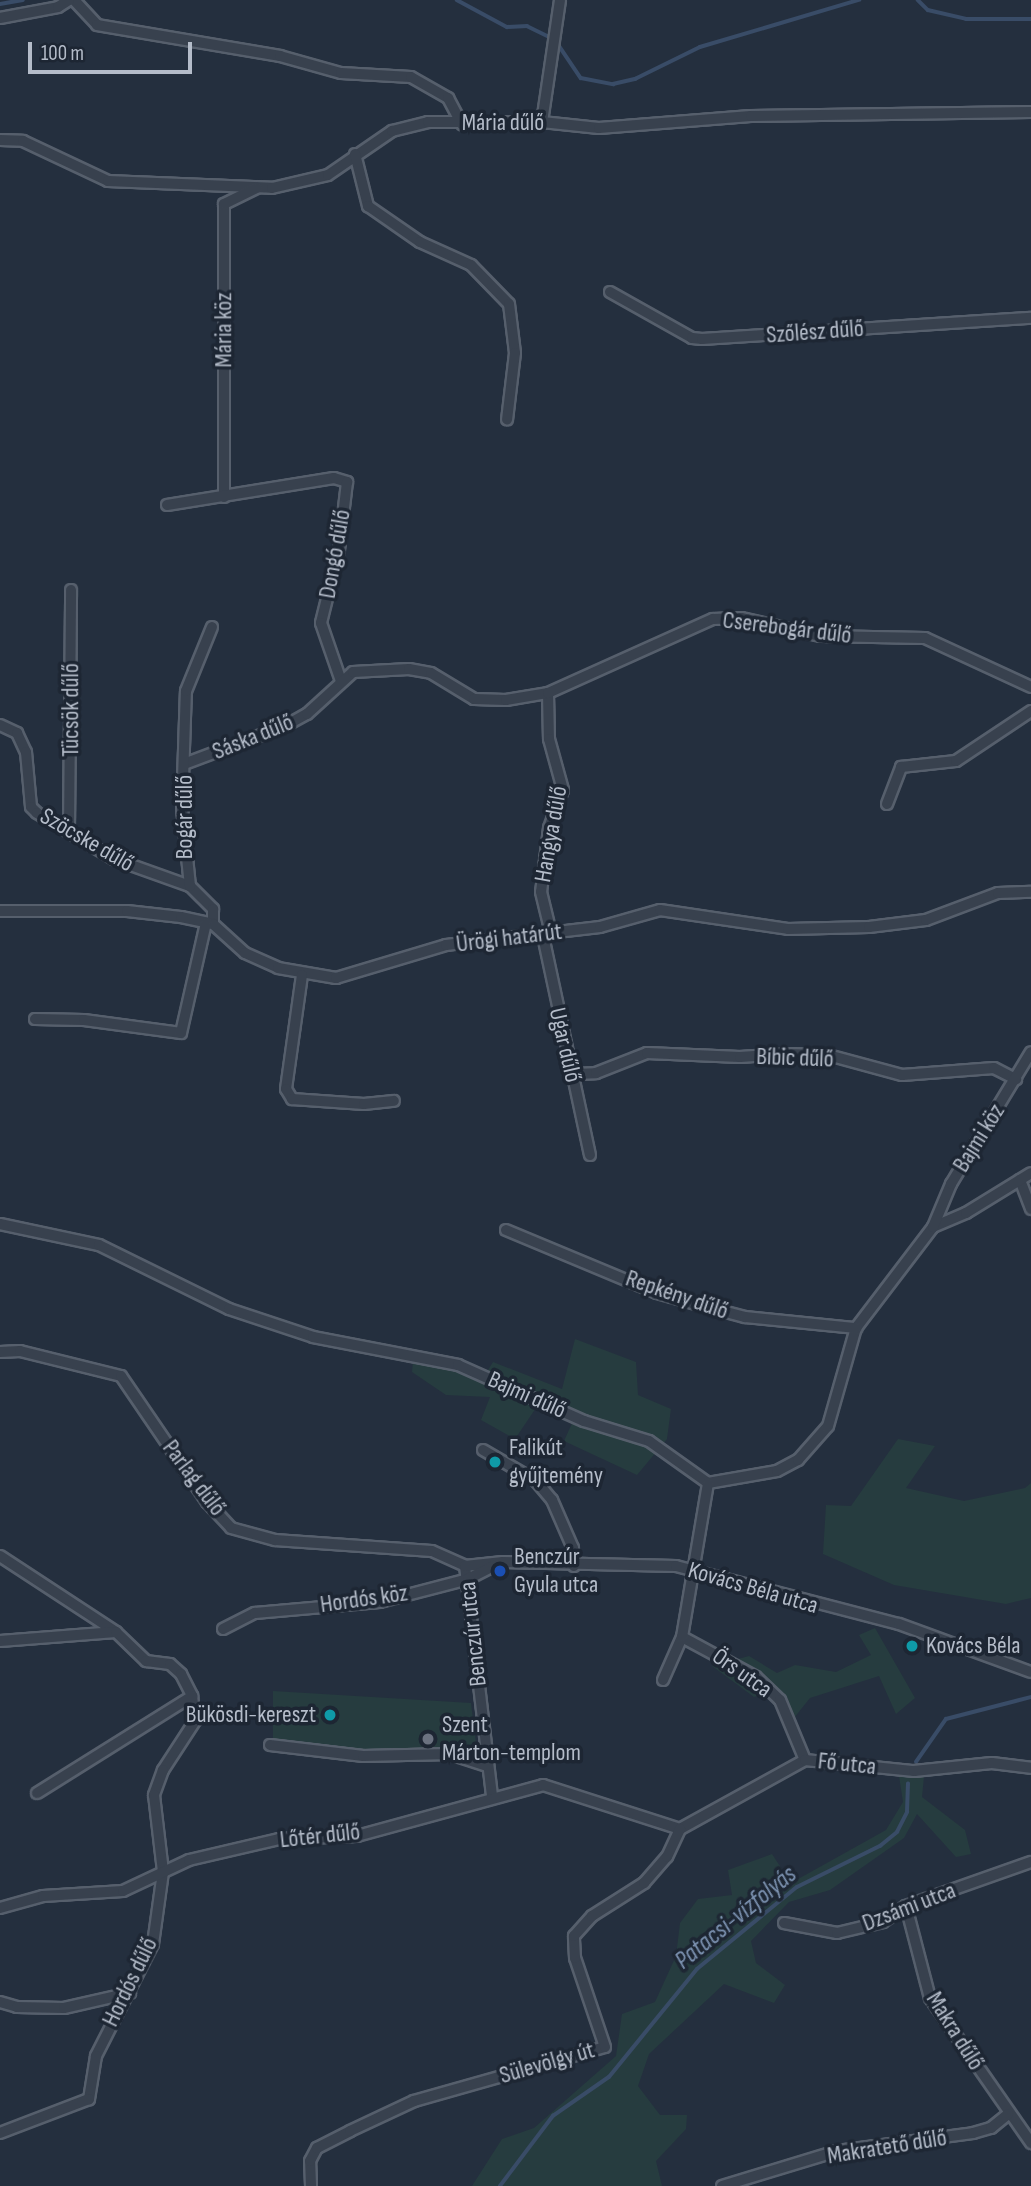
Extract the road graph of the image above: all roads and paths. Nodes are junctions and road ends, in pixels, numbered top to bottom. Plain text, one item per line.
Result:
1 (69, 0) edge
2 (74, 0) edge
3 (560, 0) edge
4 (0, 18) edge
5 (1031, 112) edge
6 (542, 122) junction
7 (462, 124) junction
8 (0, 139) edge
9 (355, 153) junction
10 (260, 187) junction
11 (610, 292) dead end
12 (1031, 318) edge
13 (507, 420) dead end
14 (224, 497) junction
15 (167, 505) dead end
16 (71, 590) dead end
17 (212, 627) dead end
18 (341, 681) junction
19 (1031, 687) edge
20 (548, 693) junction
21 (1031, 711) edge
22 (0, 724) edge
23 (184, 764) junction
24 (887, 804) dead end
25 (69, 830) junction
26 (190, 886) junction
27 (1031, 892) edge
28 (0, 911) edge
29 (209, 924) junction
30 (547, 935) junction
31 (302, 975) junction
32 (35, 1019) dead end
33 (1031, 1052) edge
34 (572, 1074) junction
35 (1016, 1079) junction
36 (394, 1101) dead end
37 (590, 1155) dead end
38 (1031, 1173) edge
39 (1020, 1181) junction
40 (1031, 1209) edge
41 (0, 1224) edge
42 (933, 1227) junction
43 (506, 1230) dead end
44 (856, 1328) junction
45 (0, 1352) edge
46 (483, 1450) dead end
47 (708, 1483) junction
48 (0, 1556) edge
49 (503, 1562) junction
50 (461, 1563) junction
51 (573, 1566) junction
52 (695, 1570) junction
53 (468, 1579) junction
54 (223, 1629) dead end
55 (116, 1632) junction
56 (682, 1637) junction
57 (0, 1641) edge
58 (1031, 1672) edge
59 (663, 1680) dead end
60 (192, 1696) junction
61 (270, 1745) dead end
62 (806, 1760) junction
63 (487, 1766) junction
64 (1031, 1768) edge
65 (37, 1793) dead end
66 (492, 1796) junction
67 (680, 1829) junction
68 (1030, 1866) edge
69 (163, 1872) junction
70 (906, 1906) junction
71 (0, 1909) edge
72 (784, 1923) dead end
73 (130, 1993) junction
74 (0, 2001) edge
75 (1008, 2114) junction
76 (0, 2133) edge
77 (1031, 2143) edge
78 (311, 2186) edge
79 (722, 2186) edge

1 - 4 street
2 - 7 street
3 - 6 street
5 - 6 street, Mária dűlő
6 - 7 street, Mária dűlő
7 - 9 street, Mária dűlő
8 - 10 street, Mária dűlő
9 - 10 street, Mária dűlő
9 - 13 street
10 - 14 street, Mária köz
11 - 12 street, Szőlész dűlő
14 - 15 street, Dongó dűlő
14 - 18 street, Dongó dűlő
16 - 25 street, Tücsök dűlő
17 - 23 street, Bogár dűlő
18 - 20 street, Sáska dűlő
18 - 23 street, Sáska dűlő
19 - 20 street, Cserebogár dűlő
20 - 30 street, Hangya dűlő
21 - 24 street
22 - 25 street, Szöcske dűlő
23 - 26 street, Bogár dűlő
25 - 26 street, Szöcske dűlő
26 - 29 street, Szöcske dűlő
27 - 30 street, Ürögi határút
28 - 29 street
29 - 31 street, Ürögi határút
29 - 32 street
30 - 31 street, Ürögi határút
30 - 34 street, Ugar dűlő
31 - 36 street
33 - 35 street, Bajmi köz
34 - 35 street, Bíbic dűlő
34 - 37 street, Ugar dűlő
35 - 42 street, Bajmi köz
38 - 39 street
39 - 40 street
39 - 42 street
41 - 47 street, Bajmi dűlő
42 - 44 street
43 - 44 street, Repkény dűlő
44 - 47 street
45 - 50 street, Parlag dűlő
46 - 51 street
47 - 52 street, Örs utca
48 - 55 street
49 - 50 street, Kovács Béla utca
49 - 51 street, Kovács Béla utca
49 - 53 street, Hordós köz
50 - 53 street, Benczúr utca
51 - 52 street, Kovács Béla utca
52 - 56 street, Örs utca
52 - 58 street, Kovács Béla utca
53 - 54 street, Hordós köz
53 - 63 street, Benczúr utca
55 - 57 street
55 - 60 street
56 - 59 street, Örs utca
56 - 62 street, Örs utca
60 - 65 street
60 - 69 street, Hordós dűlő
61 - 63 street
62 - 64 street, Fő utca
62 - 67 street, Fő utca
63 - 66 street, Benczúr utca
66 - 67 street, Lőtér dűlő
66 - 69 street, Lőtér dűlő
67 - 78 street, Sülevölgy út
68 - 70 street, Dzsámi utca
69 - 71 street, Lőtér dűlő
69 - 73 street, Hordós dűlő
70 - 72 street, Dzsámi utca
70 - 75 street, Makra dűlő
73 - 74 street
73 - 76 street, Hordós dűlő
75 - 77 street, Makra dűlő
75 - 79 street, Makratető dűlő

